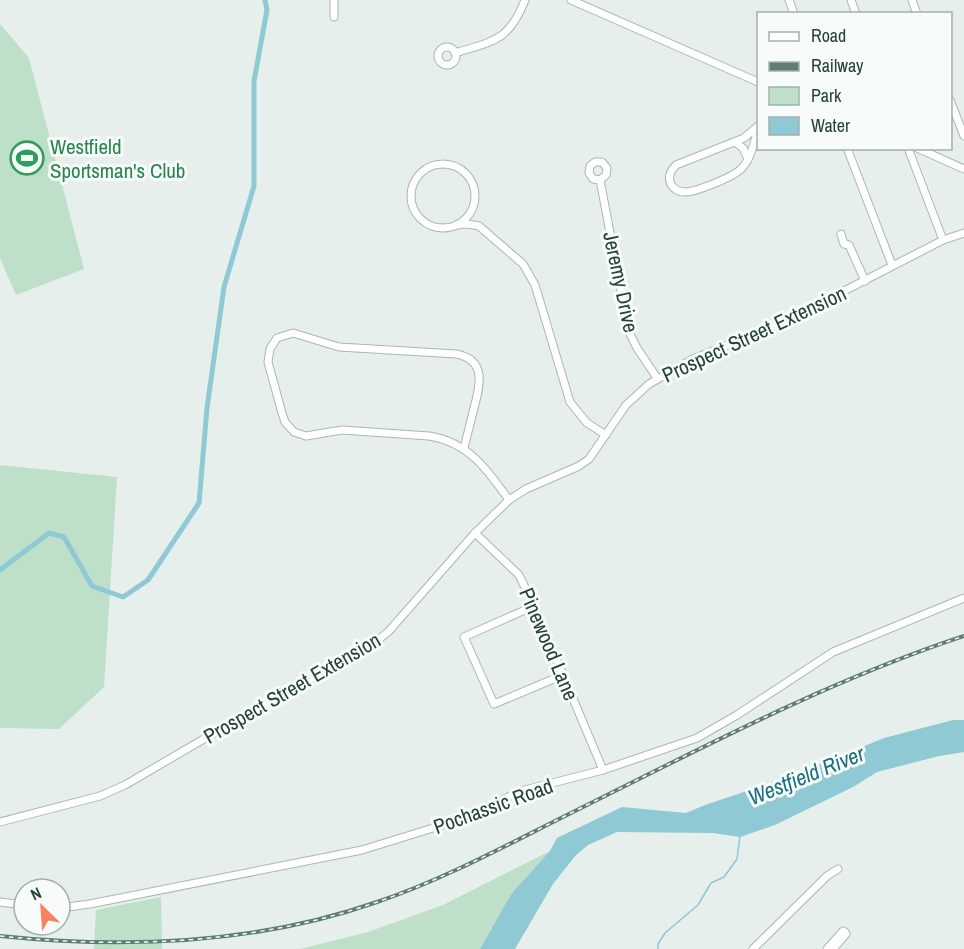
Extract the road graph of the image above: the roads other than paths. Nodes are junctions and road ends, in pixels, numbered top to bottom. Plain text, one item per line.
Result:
1 (334, 0) edge
2 (525, 0) edge
3 (571, 0) edge
4 (334, 17) dead end
5 (455, 53) dead end
6 (757, 81) edge
7 (952, 103) edge
8 (757, 129) edge
9 (757, 134) edge
10 (964, 136) edge
11 (735, 142) junction
12 (848, 150) edge
13 (909, 150) edge
14 (921, 150) edge
15 (748, 159) junction
16 (964, 170) edge
17 (600, 180) dead end
18 (473, 207) junction
19 (456, 225) junction
20 (479, 226) junction
21 (964, 233) edge
22 (841, 234) dead end
23 (943, 240) junction
24 (892, 265) junction
25 (865, 281) junction
26 (657, 378) junction
27 (606, 435) junction
28 (464, 448) junction
29 (509, 500) junction
30 (475, 532) junction
31 (964, 598) edge
32 (534, 606) junction
33 (563, 675) junction
34 (603, 770) junction
35 (0, 822) edge
36 (838, 869) dead end
37 (72, 906) edge
38 (753, 949) edge
39 (827, 949) edge
40 (833, 949) edge

1 - 4 street
2 - 5 street
3 - 6 street
7 - 10 street
8 - 11 street
9 - 15 street
11 - 15 street
11 - 15 street
12 - 24 street
13 - 23 street
14 - 16 street
17 - 26 street, Jeremy Drive
18 - 19 street
18 - 19 street
18 - 20 street
19 - 20 street
20 - 27 street
21 - 23 street, Prospect Street Extension
22 - 25 street
23 - 24 street, Prospect Street Extension
24 - 25 street, Prospect Street Extension
25 - 26 street, Prospect Street Extension
26 - 27 street, Prospect Street Extension
27 - 29 street, Prospect Street Extension
28 - 28 street
28 - 29 street
29 - 30 street, Prospect Street Extension
30 - 32 street, Pinewood Lane
30 - 35 street, Prospect Street Extension
31 - 34 street, Pochassic Road
32 - 33 street, Pinewood Lane
32 - 33 street
33 - 34 street, Pinewood Lane
34 - 37 street, Pochassic Road
36 - 38 street
39 - 40 street

